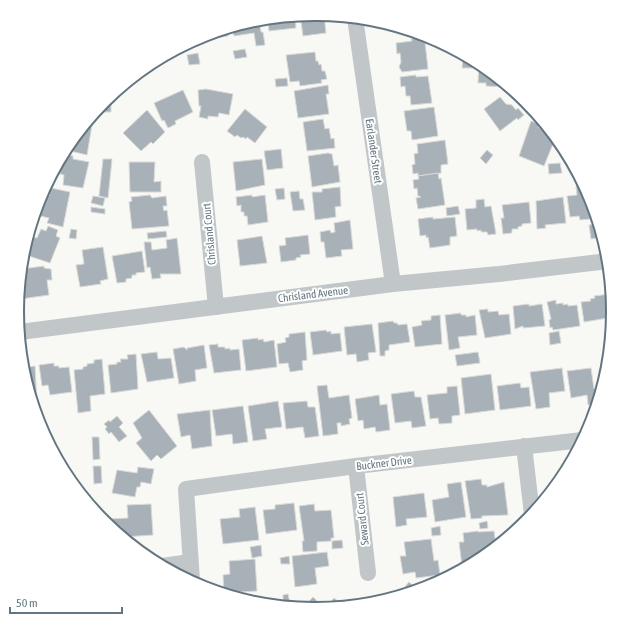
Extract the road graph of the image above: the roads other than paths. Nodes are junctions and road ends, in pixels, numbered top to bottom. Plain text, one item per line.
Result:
1 (356, 24) edge
2 (202, 162) dead end
3 (601, 262) edge
4 (393, 284) junction
5 (216, 307) junction
6 (25, 331) edge
7 (576, 441) edge
8 (524, 446) junction
9 (356, 466) junction
10 (531, 505) edge
11 (190, 562) junction
12 (173, 564) edge
13 (368, 573) dead end
14 (191, 574) edge

1 - 4 street, Earlander Street
2 - 5 street, Chrisland Court
3 - 4 street, Chrisland Avenue
4 - 5 street, Chrisland Avenue
5 - 6 street, Chrisland Avenue
7 - 8 street, Buckner Drive
8 - 9 street, Buckner Drive
8 - 10 street
9 - 11 street, Buckner Drive
9 - 13 street, Seward Court
11 - 12 street
11 - 14 street

